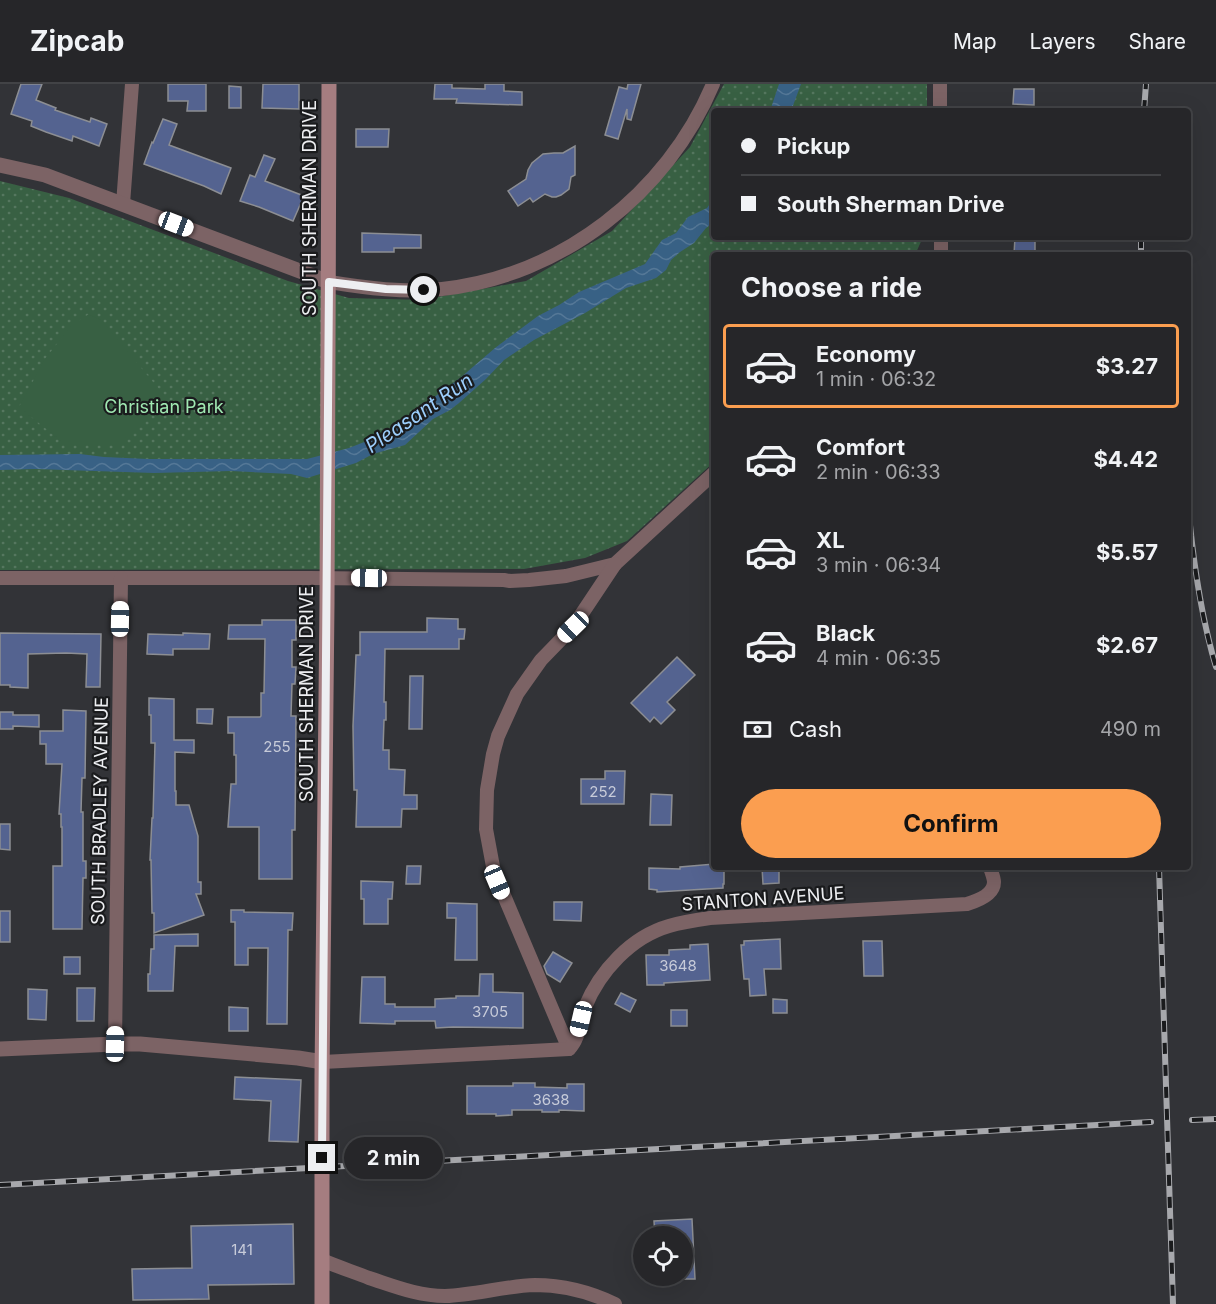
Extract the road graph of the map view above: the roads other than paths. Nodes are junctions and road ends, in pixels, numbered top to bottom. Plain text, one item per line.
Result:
1 (132, 84) edge
2 (329, 84) edge
3 (713, 84) edge
4 (940, 84) edge
5 (940, 108) edge
6 (0, 165) edge
7 (123, 204) junction
8 (329, 282) junction
9 (711, 476) edge
10 (615, 564) junction
11 (0, 578) edge
12 (121, 578) junction
13 (327, 578) junction
14 (991, 870) edge
15 (115, 1044) junction
16 (0, 1049) edge
17 (569, 1049) junction
18 (323, 1062) junction
19 (322, 1260) junction
20 (322, 1304) edge
21 (615, 1304) edge

1 - 7 street
2 - 8 main road, SOUTH SHERMAN DRIVE
3 - 8 street
4 - 5 street
6 - 7 street
7 - 8 street
8 - 13 main road, SOUTH SHERMAN DRIVE
9 - 10 street
10 - 13 street
10 - 17 street
11 - 12 street
12 - 13 street
12 - 15 street, SOUTH BRADLEY AVENUE
13 - 18 main road, SOUTH SHERMAN DRIVE
14 - 17 street, STANTON AVENUE
15 - 16 street
15 - 18 street
17 - 18 street
18 - 19 main road, SOUTH SHERMAN DRIVE
19 - 20 main road, SOUTH SHERMAN DRIVE
19 - 21 street

